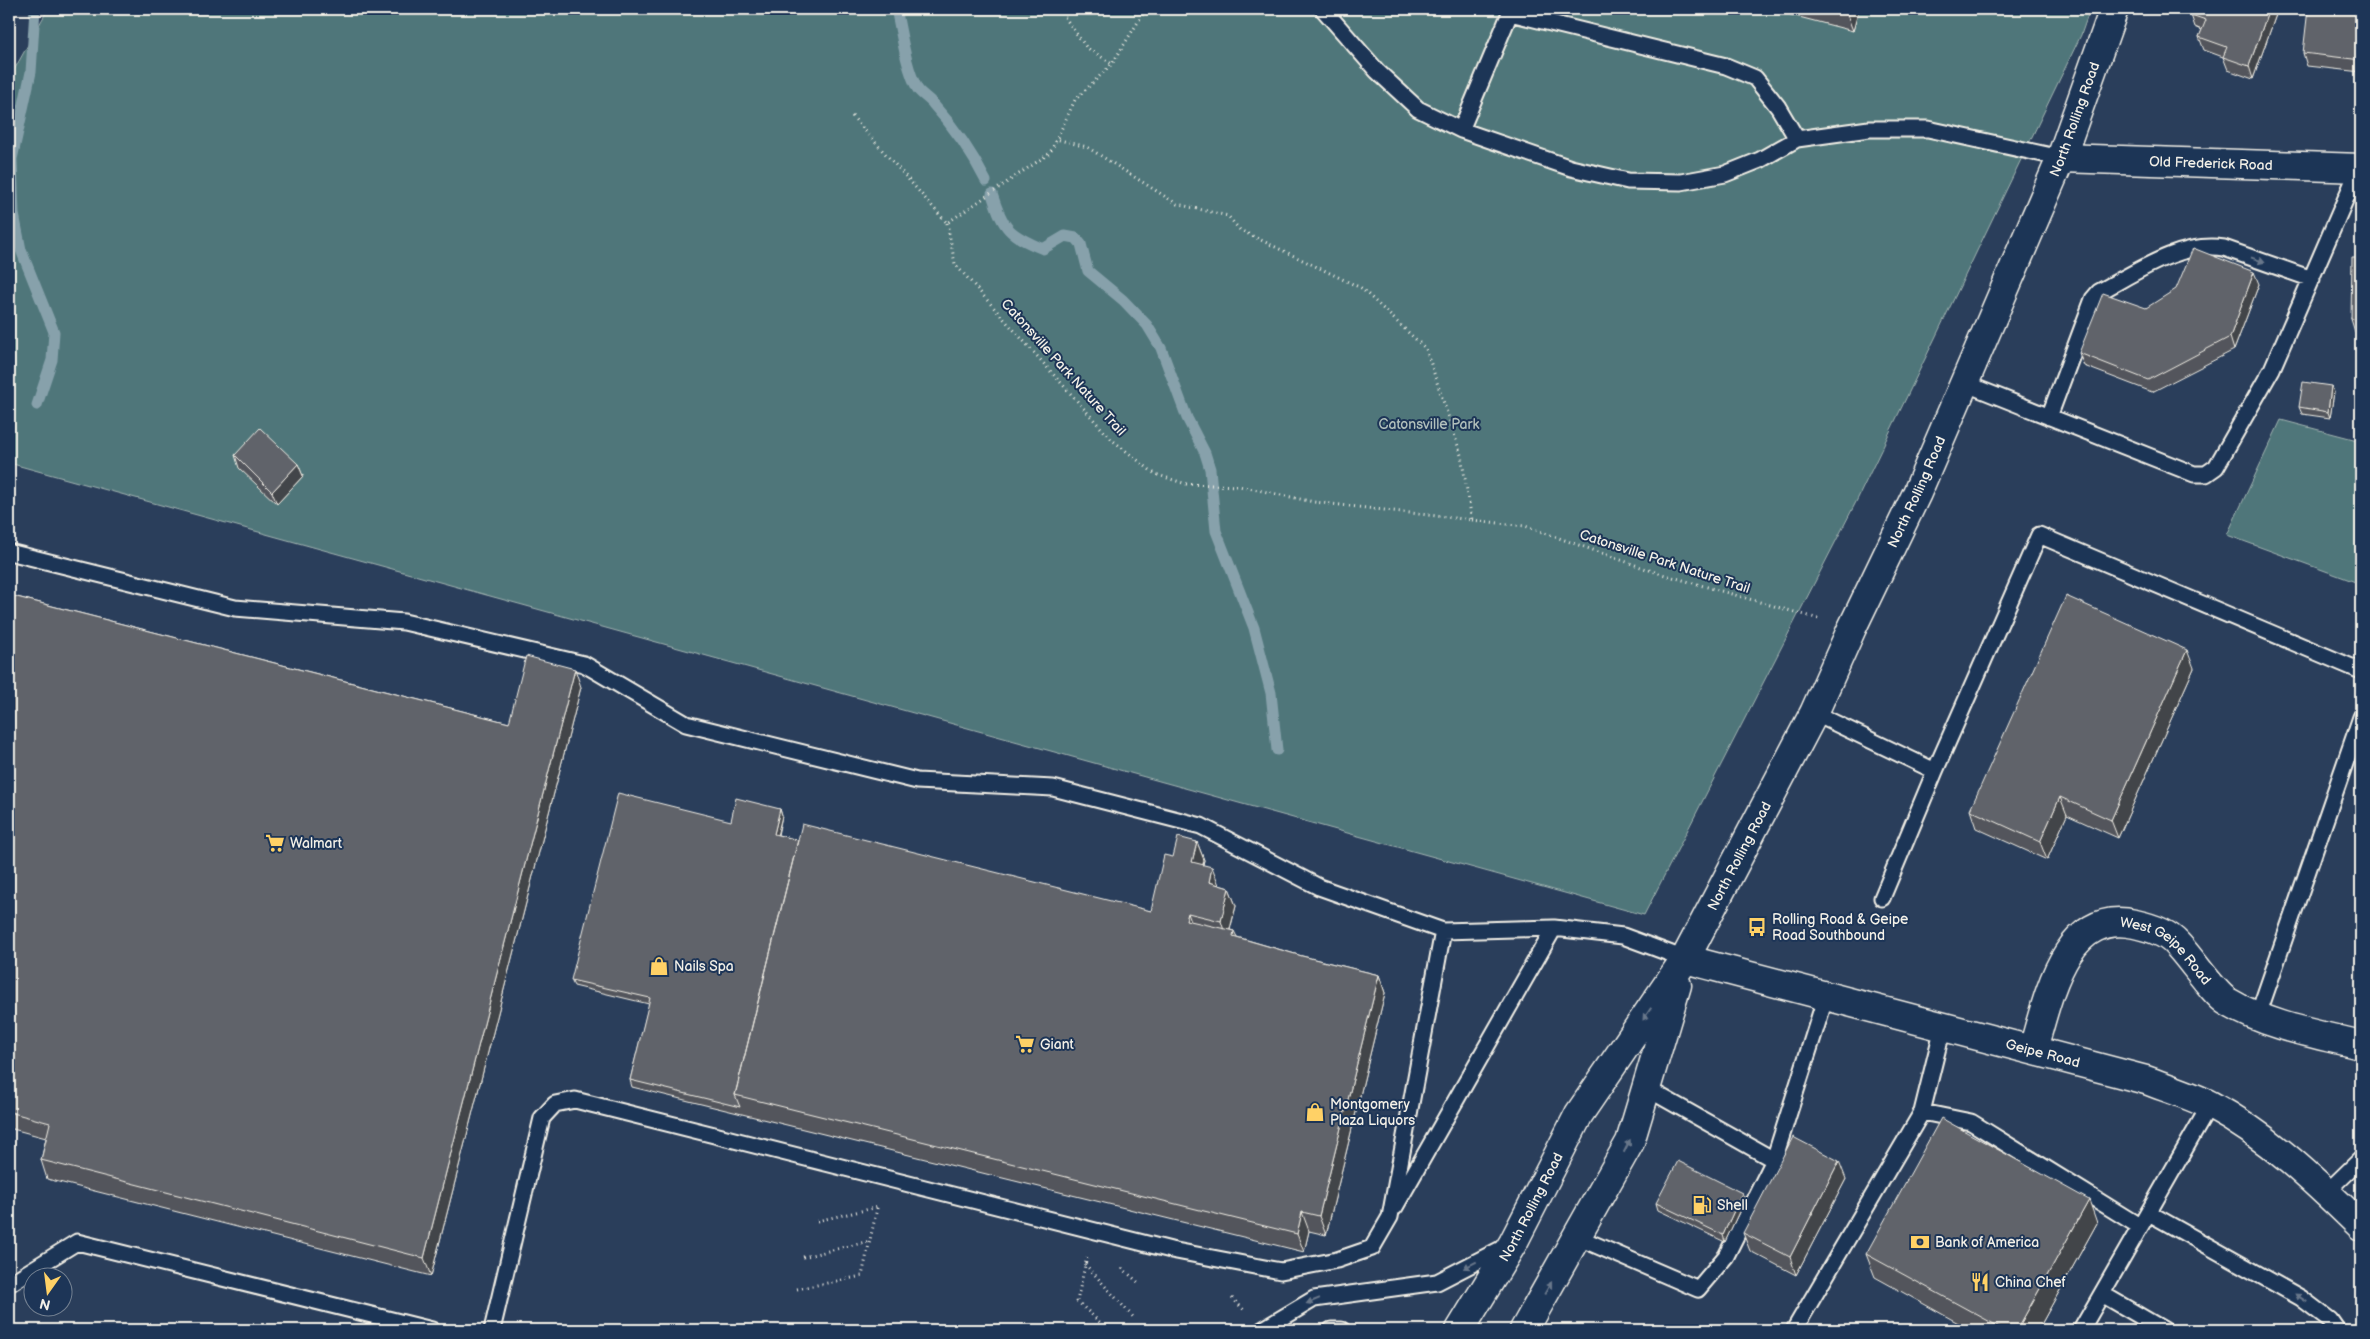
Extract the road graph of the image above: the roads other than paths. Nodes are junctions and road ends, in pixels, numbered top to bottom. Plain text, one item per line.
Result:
1 (1323, 9) edge
2 (2114, 9) edge
3 (1462, 130) junction
4 (1797, 139) junction
5 (2061, 158) junction
6 (2360, 168) edge
7 (2312, 279) junction
8 (1964, 383) junction
9 (2049, 417) junction
10 (9, 552) edge
11 (2361, 671) edge
12 (1814, 713) junction
13 (2361, 717) edge
14 (1936, 771) junction
15 (1882, 898) dead end
16 (1554, 928) junction
17 (1443, 931) junction
18 (1685, 959) junction
19 (1826, 996) junction
20 (2257, 1018) junction
21 (1943, 1027) junction
22 (2361, 1045) edge
23 (2033, 1049) junction
24 (1646, 1088) junction
25 (2210, 1105) junction
26 (1922, 1112) junction
27 (2361, 1159) edge
28 (1774, 1160) junction
29 (2327, 1192) junction
30 (2149, 1213) junction
31 (1390, 1217) junction
32 (2139, 1226) junction
33 (2361, 1226) edge
34 (1577, 1237) junction
35 (1513, 1243) junction
36 (9, 1284) edge
37 (2102, 1294) junction
38 (432, 1330) edge
39 (492, 1330) edge
40 (1262, 1330) edge
41 (1331, 1330) edge
42 (1342, 1330) edge
43 (1460, 1330) edge
44 (1524, 1330) edge
45 (1794, 1330) edge
46 (2081, 1330) edge
47 (2164, 1330) edge
48 (2337, 1330) edge

1 - 3 lane
2 - 5 main road, North Rolling Road
3 - 4 lane
3 - 4 lane
4 - 5 lane
5 - 6 main road, Old Frederick Road
5 - 8 main road, North Rolling Road
6 - 7 lane
9 -> 7 lane
7 - 9 lane
8 - 9 lane
8 - 12 main road, North Rolling Road
10 - 17 lane
11 - 14 lane
12 - 14 lane
12 - 18 main road, North Rolling Road
13 - 20 lane
14 - 15 lane
16 - 17 lane
16 - 18 lane
16 - 31 lane
17 - 31 lane
18 - 19 main road, Geipe Road
18 - 24 main road, North Rolling Road
18 -> 35 main road, North Rolling Road
19 - 21 main road, Geipe Road
19 - 28 lane
20 - 22 main road, West Geipe Road
20 - 23 main road, West Geipe Road
21 - 23 main road, Geipe Road
21 - 26 lane
23 - 25 main road, Geipe Road
24 - 28 lane
34 -> 24 main road, North Rolling Road
25 - 29 main road, Geipe Road
25 - 30 lane
26 - 32 lane
26 - 45 lane
27 - 29 lane
28 - 34 lane
29 - 33 main road, Geipe Road
30 - 32 lane
48 -> 30 lane
31 - 39 lane
32 - 37 lane
44 -> 34 main road, North Rolling Road
35 -> 40 lane
35 - 43 main road, North Rolling Road
36 - 38 lane
37 - 46 lane
37 - 47 lane
41 - 42 lane

